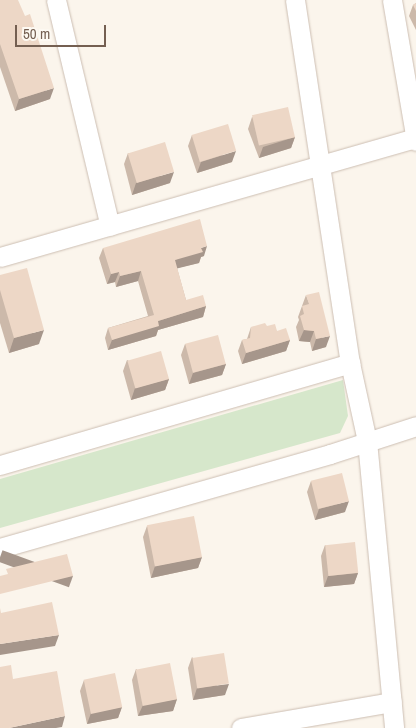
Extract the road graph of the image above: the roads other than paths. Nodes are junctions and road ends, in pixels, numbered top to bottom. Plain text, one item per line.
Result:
1 (56, 0) edge
2 (295, 0) edge
3 (392, 0) edge
4 (416, 140) edge
5 (322, 165) junction
6 (110, 226) junction
7 (0, 257) edge
8 (350, 363) junction
9 (416, 426) edge
10 (367, 441) junction
11 (0, 465) edge
12 (0, 548) edge
13 (392, 702) junction
14 (242, 728) edge
15 (394, 728) edge

1 - 6 street
2 - 5 street
3 - 4 street
4 - 5 street
5 - 6 street
5 - 8 street
6 - 7 street
8 - 10 street
8 - 11 street
9 - 10 street
10 - 12 street
10 - 13 street
13 - 14 street
13 - 15 street

